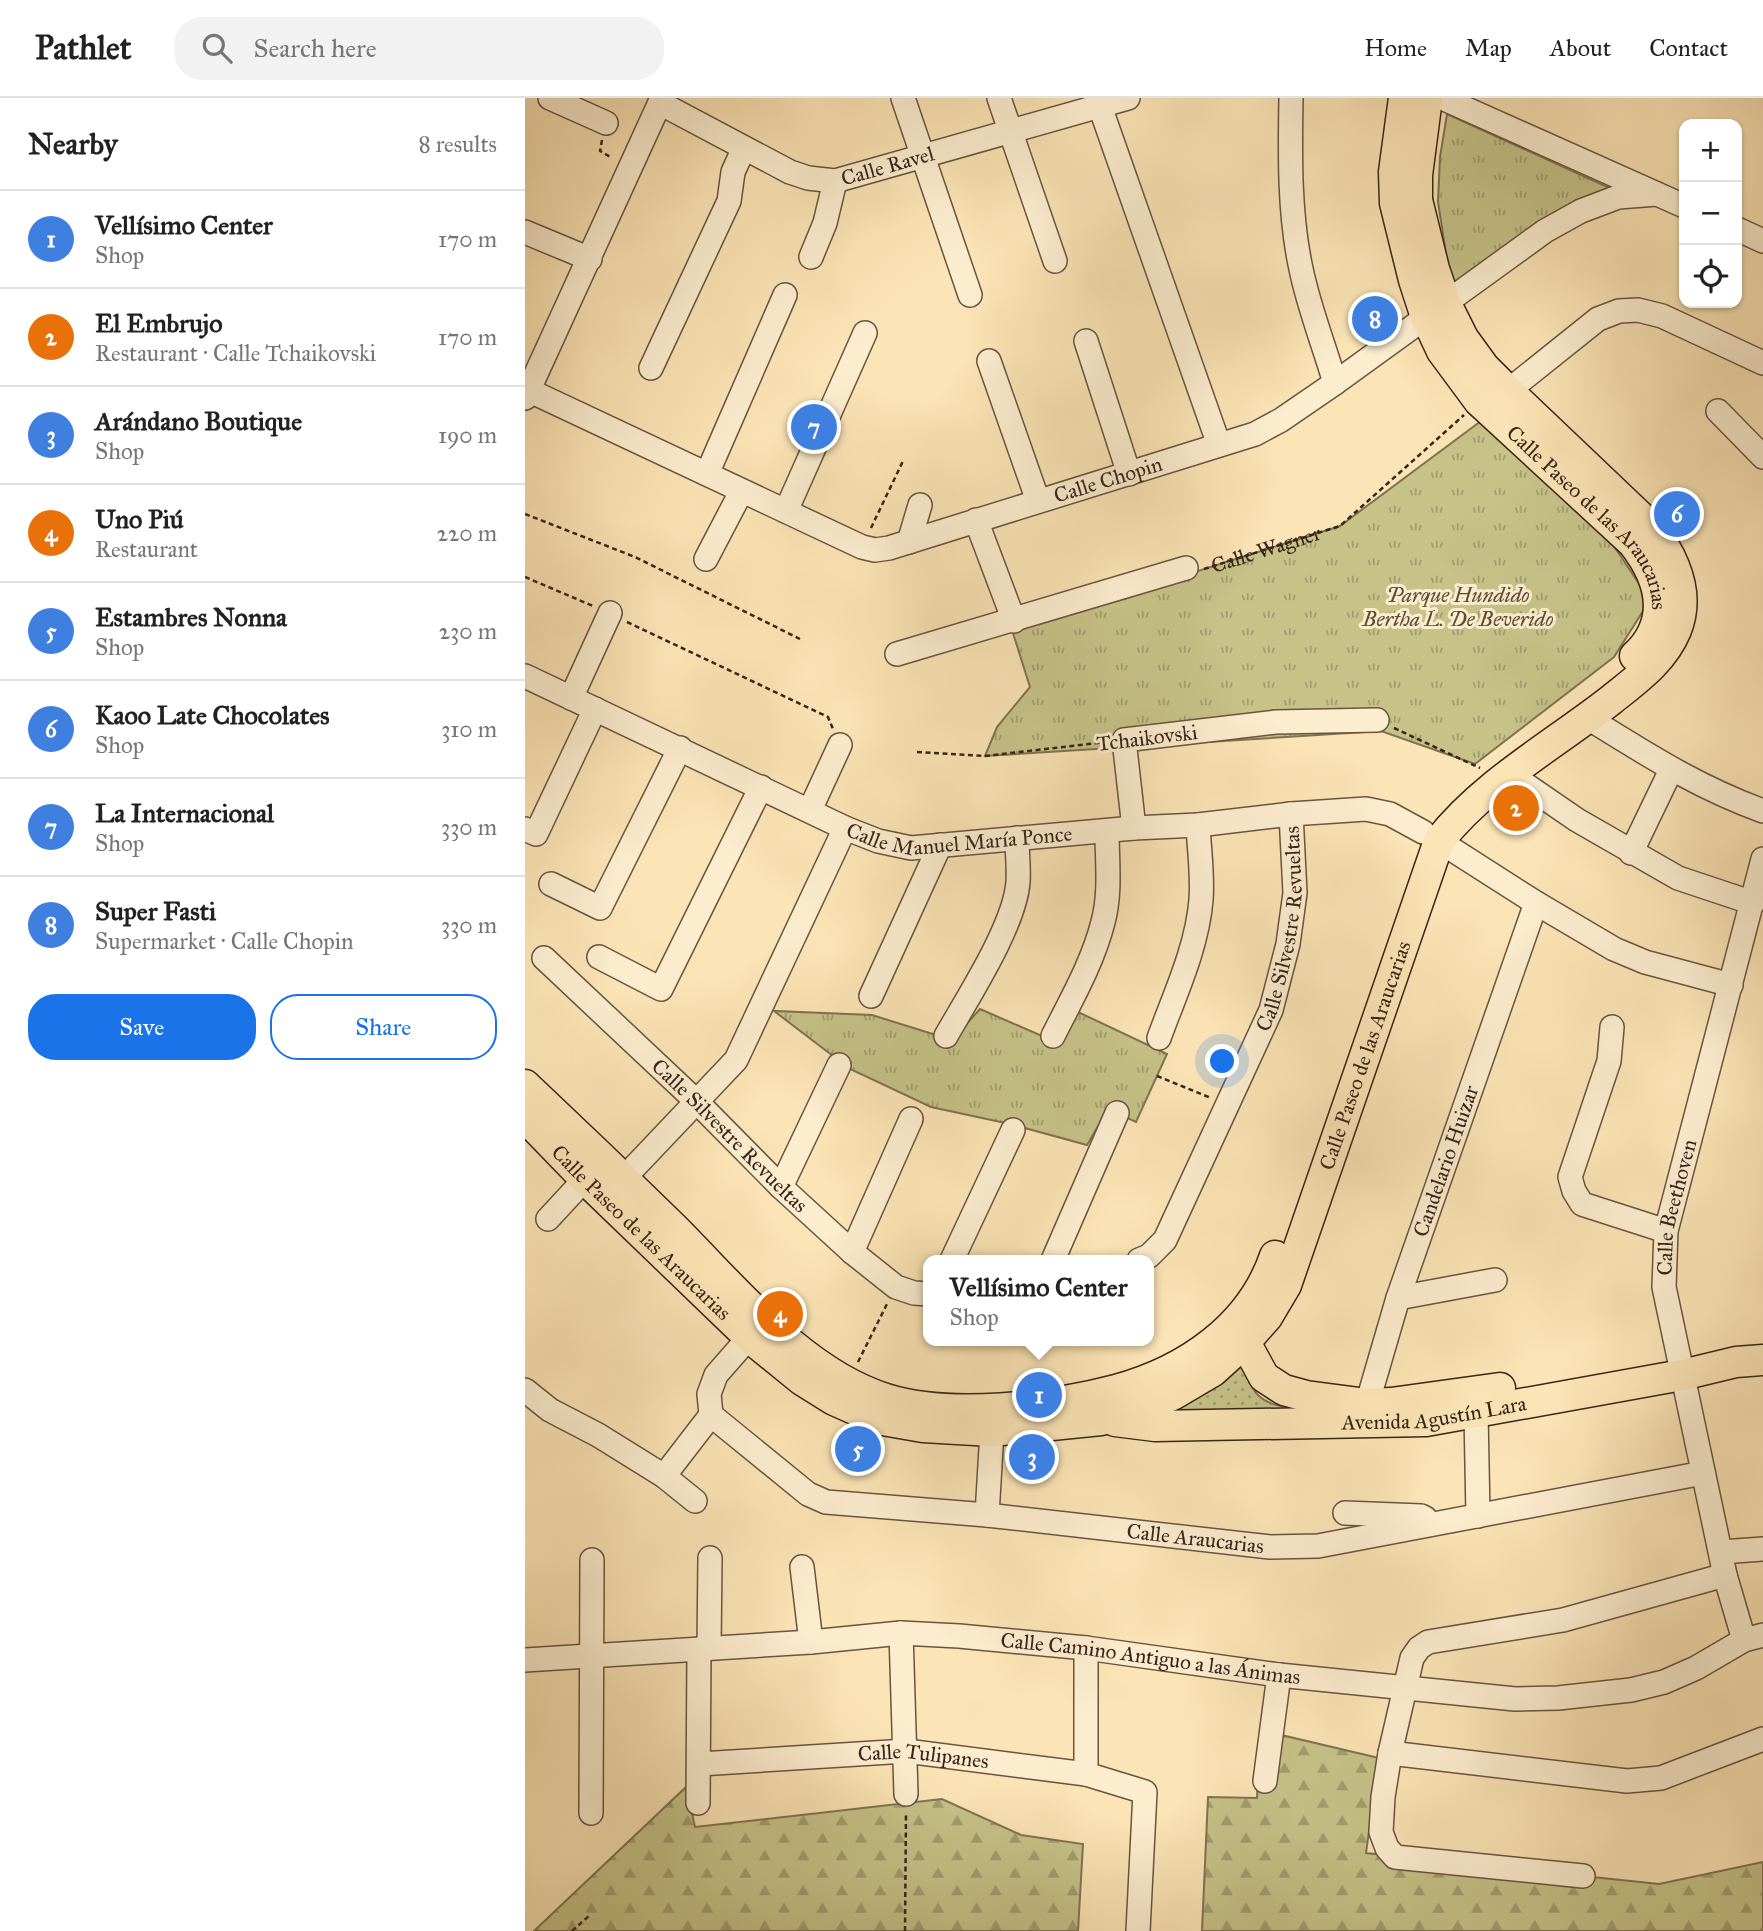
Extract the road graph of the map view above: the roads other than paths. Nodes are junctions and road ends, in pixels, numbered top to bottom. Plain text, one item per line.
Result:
1 (550, 98) edge
2 (903, 98) edge
3 (999, 98) edge
4 (1128, 98) edge
5 (1291, 98) edge
6 (1404, 98) edge
7 (1427, 98) edge
8 (1442, 98) edge
9 (661, 101) edge
10 (1098, 102) edge
11 (606, 123) road end
12 (1010, 133) junction
13 (744, 148) junction
14 (922, 156) junction
15 (835, 181) junction
16 (1657, 194) junction
17 (1679, 204) edge
18 (1742, 231) edge
19 (525, 232) edge
20 (1763, 241) edge
21 (811, 257) dead end
22 (590, 259) junction
23 (1055, 261) dead end
24 (785, 295) dead end
25 (970, 295) dead end
26 (1436, 310) junction
27 (865, 334) dead end
28 (1086, 341) dead end
29 (989, 361) dead end
30 (1763, 363) edge
31 (532, 366) edge
32 (650, 368) dead end
33 (1335, 383) junction
34 (1508, 391) junction
35 (527, 394) edge
36 (1718, 411) dead end
37 (1219, 445) junction
38 (1763, 457) edge
39 (707, 474) junction
40 (1129, 474) junction
41 (741, 492) junction
42 (1038, 501) junction
43 (920, 505) dead end
44 (786, 511) junction
45 (976, 520) junction
46 (909, 542) junction
47 (706, 559) dead end
48 (1191, 570) road end
49 (610, 613) road end
50 (1014, 621) junction
51 (897, 654) dead end
52 (525, 676) edge
53 (572, 698) junction
54 (595, 709) junction
55 (1588, 718) junction
56 (1377, 720) road end
57 (840, 746) road end
58 (680, 748) junction
59 (1671, 770) junction
60 (1499, 774) junction
61 (761, 787) junction
62 (810, 810) junction
63 (1763, 811) edge
64 (1291, 814) junction
65 (1198, 825) junction
66 (845, 828) junction
67 (1134, 828) junction
68 (525, 829) edge
69 (1107, 831) junction
70 (1431, 836) junction
71 (1017, 838) junction
72 (940, 845) junction
73 (1632, 853) junction
74 (1763, 859) edge
75 (551, 884) dead end
76 (1536, 903) junction
77 (1753, 903) junction
78 (599, 957) dead end
79 (544, 958) dead end
80 (1731, 985) junction
81 (871, 996) dead end
82 (1612, 1027) dead end
83 (947, 1036) dead end
84 (1053, 1036) dead end
85 (1159, 1038) dead end
86 (839, 1065) dead end
87 (525, 1085) edge
88 (697, 1102) junction
89 (1117, 1113) dead end
90 (525, 1117) edge
91 (911, 1119) dead end
92 (1013, 1130) dead end
93 (624, 1178) junction
94 (585, 1179) junction
95 (782, 1187) junction
96 (1305, 1203) junction
97 (548, 1219) dead end
98 (1667, 1231) junction
99 (852, 1252) junction
100 (954, 1255) edge
101 (1055, 1255) edge
102 (1150, 1255) edge
103 (1495, 1280) dead end
104 (923, 1294) edge
105 (1398, 1298) junction
106 (757, 1328) junction
107 (1245, 1342) junction
108 (1763, 1345) edge
109 (1763, 1360) edge
110 (1681, 1366) junction
111 (525, 1390) edge
112 (1476, 1413) junction
113 (1364, 1414) junction
114 (711, 1415) junction
115 (1101, 1420) junction
116 (992, 1431) junction
117 (1703, 1472) junction
118 (664, 1476) junction
119 (695, 1501) dead end
120 (1345, 1513) dead end
121 (986, 1515) junction
122 (1478, 1516) junction
123 (1437, 1524) junction
124 (1763, 1549) edge
125 (1721, 1552) junction
126 (710, 1558) dead end
127 (593, 1560) dead end
128 (802, 1567) dead end
129 (1725, 1575) junction
130 (901, 1633) junction
131 (1753, 1638) edge
132 (811, 1642) junction
133 (704, 1648) junction
134 (1086, 1648) junction
135 (592, 1655) junction
136 (525, 1660) edge
137 (1279, 1675) junction
138 (1406, 1687) junction
139 (1763, 1739) edge
140 (906, 1751) junction
141 (1390, 1753) junction
142 (700, 1764) junction
143 (1086, 1774) junction
144 (1265, 1781) dead end
145 (906, 1794) road end
146 (698, 1803) dead end
147 (591, 1813) dead end
148 (1583, 1876) dead end
149 (1137, 1931) edge

1 - 11 street
2 - 14 street
3 - 12 street
4 - 10 street, Calle Ravel
5 - 33 street
6 - 26 main road, Calle Paseo de las Araucarias
7 - 26 main road, Calle Paseo de las Araucarias
8 - 16 street
9 - 13 street, Calle Ravel
9 - 22 street
10 - 12 street, Calle Ravel
10 - 37 street
12 - 14 street, Calle Ravel
12 - 23 street
13 - 15 street, Calle Ravel
13 - 32 street
14 - 15 street, Calle Ravel
14 - 25 street
15 - 21 street
16 - 17 street
16 - 26 street, Calle Chopin
18 - 20 street
19 - 22 street
22 - 31 street
24 - 39 street
26 - 33 street, Calle Chopin
26 - 34 main road, Calle Paseo de las Araucarias
26 - 60 main road, Calle Paseo de las Araucarias
27 - 44 street
28 - 40 street
29 - 42 street
30 - 34 street
31 - 35 street
33 - 37 street, Calle Chopin
34 - 55 main road, Calle Paseo de las Araucarias
35 - 39 street, Calle Chopin
36 - 38 street
37 - 40 street, Calle Chopin
39 - 41 street, Calle Chopin
40 - 42 street, Calle Chopin
41 - 44 street, Calle Chopin
41 - 47 street
42 - 45 street, Calle Chopin
43 - 46 street
44 - 46 street, Calle Chopin
45 - 46 street, Calle Chopin
45 - 50 street
48 - 50 street, Calle Wagner
49 - 53 street
50 - 51 street, Calle Wagner
52 - 53 street, Calle Manuel María Ponce
53 - 54 street, Calle Manuel María Ponce
54 - 58 street, Calle Manuel María Ponce
54 - 68 street
55 - 59 street
55 - 60 main road, Calle Paseo de las Araucarias
56 - 67 street, Tchaikovski
57 - 62 street
58 - 61 street, Calle Manuel María Ponce
58 - 75 street
59 - 63 street
59 - 73 street
60 - 70 main road, Calle Paseo de las Araucarias
60 - 73 street
61 - 62 street, Calle Manuel María Ponce
61 - 78 street
62 - 66 street, Calle Manuel María Ponce
64 - 65 street, Calle Manuel María Ponce
64 - 70 street, Calle Manuel María Ponce
64 - 102 street, Calle Silvestre Revueltas
65 - 67 street, Calle Manuel María Ponce
65 - 85 street
66 - 72 street, Calle Manuel María Ponce
66 - 88 street
67 - 69 street, Calle Manuel María Ponce
69 - 71 street, Calle Manuel María Ponce
69 - 84 street
70 - 76 street, Calle Manuel María Ponce
70 - 96 main road, Calle Paseo de las Araucarias
71 - 72 street, Calle Manuel María Ponce
71 - 83 street
72 - 81 street
73 - 77 street
74 - 77 street, Calle Beethoven
76 - 80 street, Calle Manuel María Ponce
76 - 105 street, Candelario Huizar
77 - 80 street, Calle Beethoven
79 - 88 street, Calle Silvestre Revueltas
80 - 98 street, Calle Beethoven
82 - 98 street
86 - 95 street
87 - 93 main road, Calle Paseo de las Araucarias
88 - 93 street
88 - 95 street, Calle Silvestre Revueltas
89 - 101 street
90 - 94 main road, Calle Paseo de las Araucarias
91 - 99 street
92 - 100 street
93 - 106 main road, Calle Paseo de las Araucarias
94 - 97 street
94 - 106 main road, Calle Paseo de las Araucarias
95 - 99 street, Calle Silvestre Revueltas
96 - 106 main road, Calle Paseo de las Araucarias
96 - 107 main road, Calle Paseo de las Araucarias
98 - 110 street, Calle Beethoven
99 - 104 street, Calle Silvestre Revueltas
103 - 105 street
105 - 113 street, Candelario Huizar
106 - 114 street
106 - 116 main road, Calle Paseo de las Araucarias
107 - 113 main road, Avenida Agustín Lara
107 - 115 main road, Calle Paseo de las Araucarias
108 - 110 main road, Avenida Agustín Lara
109 - 110 main road, Avenida Agustín Lara
110 - 112 main road, Avenida Agustín Lara
110 - 113 main road, Avenida Agustín Lara
110 - 117 street, Calle Beethoven
111 - 118 street
112 - 113 main road, Avenida Agustín Lara
112 - 122 street
113 - 115 main road, Avenida Agustín Lara
114 - 118 street
114 - 121 street, Calle Araucarias
115 - 116 main road, Calle Paseo de las Araucarias
116 - 121 street
117 - 122 street, Calle Araucarias
117 - 125 street, Calle Beethoven
118 - 119 street
120 - 123 street
121 - 123 street, Calle Araucarias
122 - 123 street, Calle Araucarias
124 - 125 street
125 - 129 street, Calle Beethoven
126 - 133 street
127 - 135 street
128 - 132 street
129 - 131 street, Calle Beethoven
129 - 138 street
130 - 132 street, Calle Camino Antiguo a las Ánimas
130 - 134 street, Calle Camino Antiguo a las Ánimas
130 - 140 street
131 - 138 street, Calle Camino Antiguo a las Ánimas
132 - 133 street, Calle Camino Antiguo a las Ánimas
133 - 135 street, Calle Camino Antiguo a las Ánimas
133 - 142 street
134 - 137 street, Calle Camino Antiguo a las Ánimas
134 - 143 street
135 - 136 street, Calle Camino Antiguo a las Ánimas
135 - 147 street
137 - 138 street, Calle Camino Antiguo a las Ánimas
137 - 144 street
138 - 141 street
139 - 141 street
140 - 142 street, Calle Tulipanes
140 - 143 street, Calle Tulipanes
140 - 145 street
141 - 148 street
142 - 146 street
143 - 149 street, Calle Tulipanes

